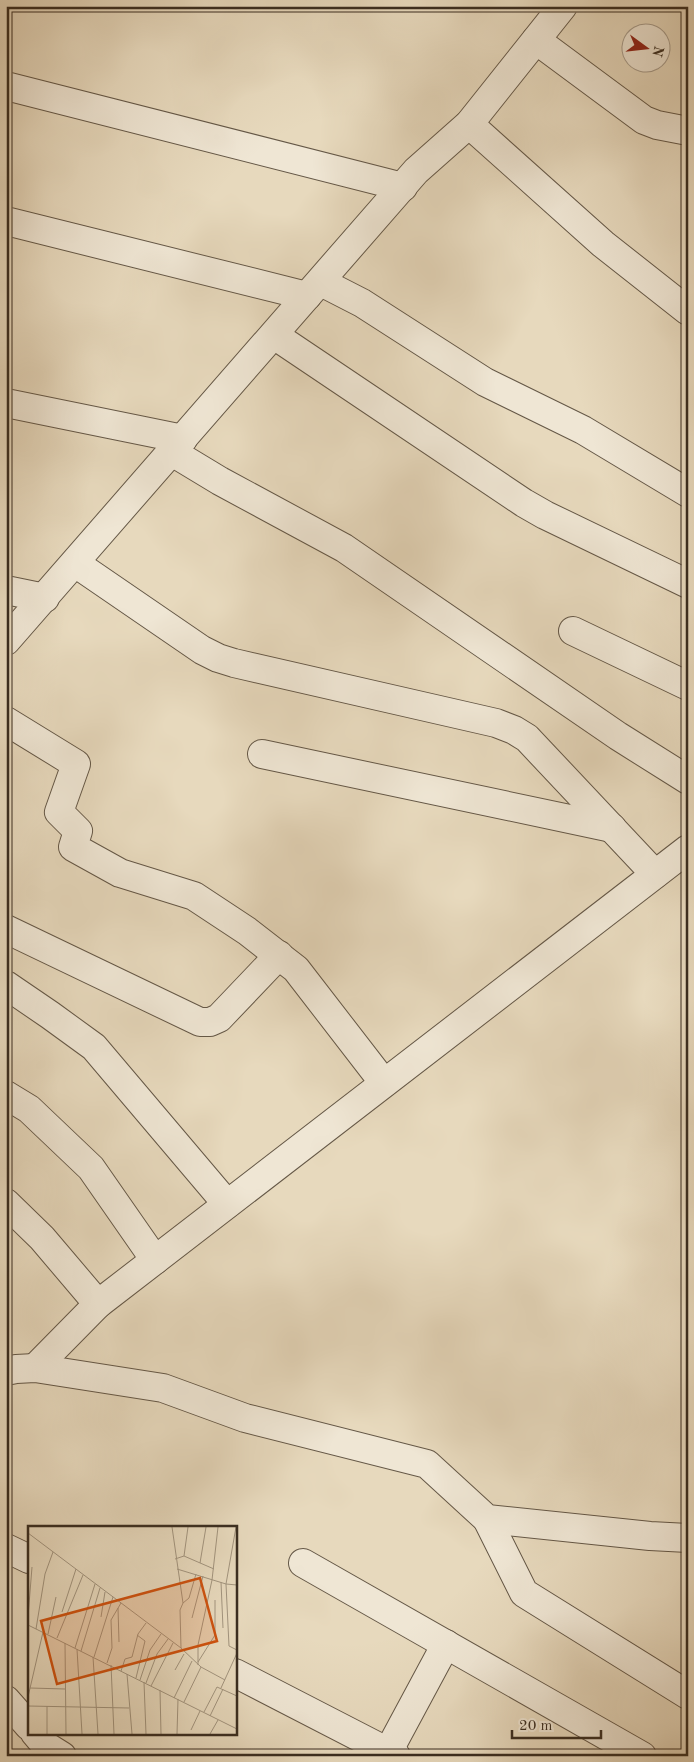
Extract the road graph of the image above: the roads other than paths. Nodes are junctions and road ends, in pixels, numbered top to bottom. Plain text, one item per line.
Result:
1 (563, 6) edge
2 (536, 40) junction
3 (6, 86) edge
4 (469, 124) junction
5 (688, 130) edge
6 (403, 187) junction
7 (6, 221) edge
8 (314, 289) junction
9 (688, 311) edge
10 (274, 334) junction
11 (6, 403) edge
12 (178, 445) junction
13 (688, 493) edge
14 (75, 563) junction
15 (688, 584) edge
16 (6, 590) edge
17 (45, 598) junction
18 (572, 631) dead end
19 (6, 641) edge
20 (688, 686) edge
21 (6, 722) edge
22 (262, 754) dead end
23 (688, 780) edge
24 (612, 828) junction
25 (688, 849) edge
26 (655, 874) junction
27 (6, 929) edge
28 (279, 956) junction
29 (6, 985) edge
30 (384, 1083) junction
31 (6, 1095) edge
32 (6, 1203) edge
33 (227, 1204) junction
34 (155, 1260) junction
35 (98, 1304) junction
36 (35, 1368) junction
37 (6, 1371) edge
38 (487, 1519) junction
39 (688, 1538) edge
40 (6, 1548) edge
41 (28, 1559) edge
42 (303, 1563) dead end
43 (446, 1644) junction
44 (236, 1673) edge
45 (688, 1696) edge
46 (6, 1700) edge
47 (28, 1725) edge
48 (36, 1734) edge
49 (392, 1754) edge
50 (62, 1756) edge
51 (642, 1756) edge

1 - 2 street
2 - 4 street
2 - 5 street
3 - 6 street
4 - 6 street
4 - 9 street
6 - 8 street
7 - 8 street
8 - 10 street
8 - 13 street
10 - 12 street
10 - 15 street
11 - 12 street
12 - 14 street
12 - 23 street
14 - 17 street
14 - 24 street
16 - 17 street
17 - 19 street
18 - 20 street
21 - 28 street
22 - 24 street
24 - 26 street
25 - 26 street
26 - 30 street
27 - 28 street
28 - 30 street
29 - 33 street
30 - 33 street
31 - 34 street
32 - 35 street
33 - 34 street
34 - 35 street
35 - 36 street
36 - 37 street
36 - 38 street
38 - 39 street
38 - 45 street
40 - 41 street
42 - 43 street
43 - 49 street
43 - 51 street
44 - 49 street
46 - 47 street
48 - 50 street

